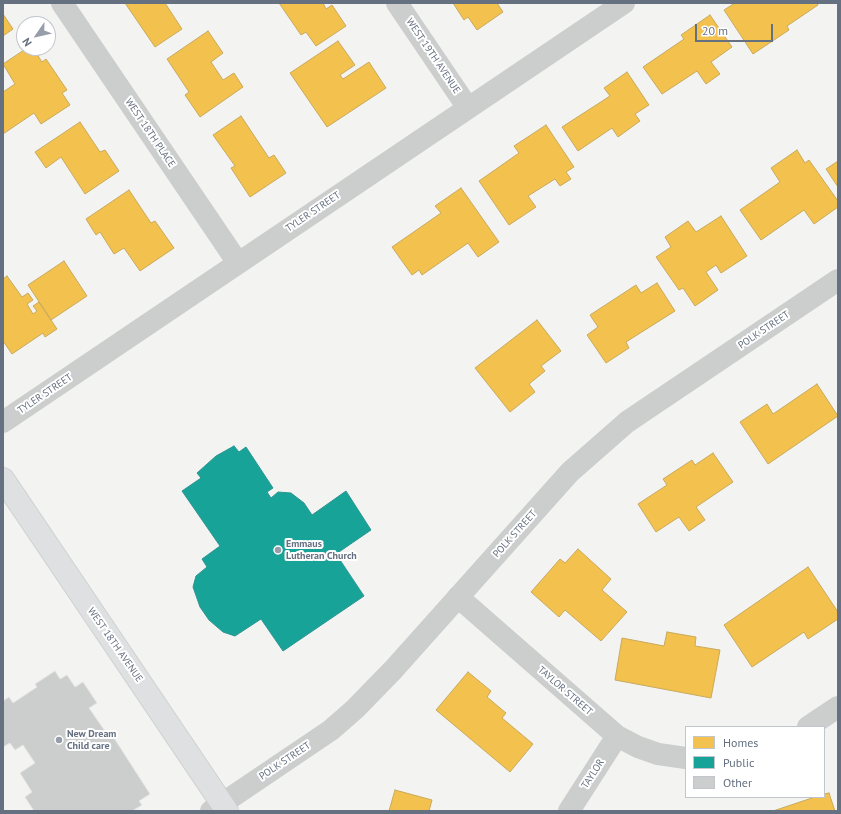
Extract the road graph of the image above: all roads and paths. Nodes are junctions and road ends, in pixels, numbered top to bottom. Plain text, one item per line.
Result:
1 (62, 3) edge
2 (397, 3) edge
3 (624, 3) edge
4 (468, 108) junction
5 (238, 263) junction
6 (838, 280) edge
7 (3, 422) edge
8 (3, 479) edge
9 (458, 597) junction
10 (838, 706) edge
11 (809, 726) edge
12 (617, 736) junction
13 (685, 758) edge
14 (220, 808) edge
15 (569, 811) edge

1 - 5 street, WEST 18TH PLACE
2 - 4 street, WEST 19TH AVENUE
3 - 4 street, TYLER STREET
4 - 5 street, TYLER STREET
5 - 7 street, TYLER STREET
6 - 9 street, POLK STREET
8 - 14 main road, WEST 18TH AVENUE
9 - 12 street, TAYLOR STREET
9 - 14 street, POLK STREET
10 - 11 street
12 - 13 street, TAYLOR STREET
12 - 15 street, TAYLOR

